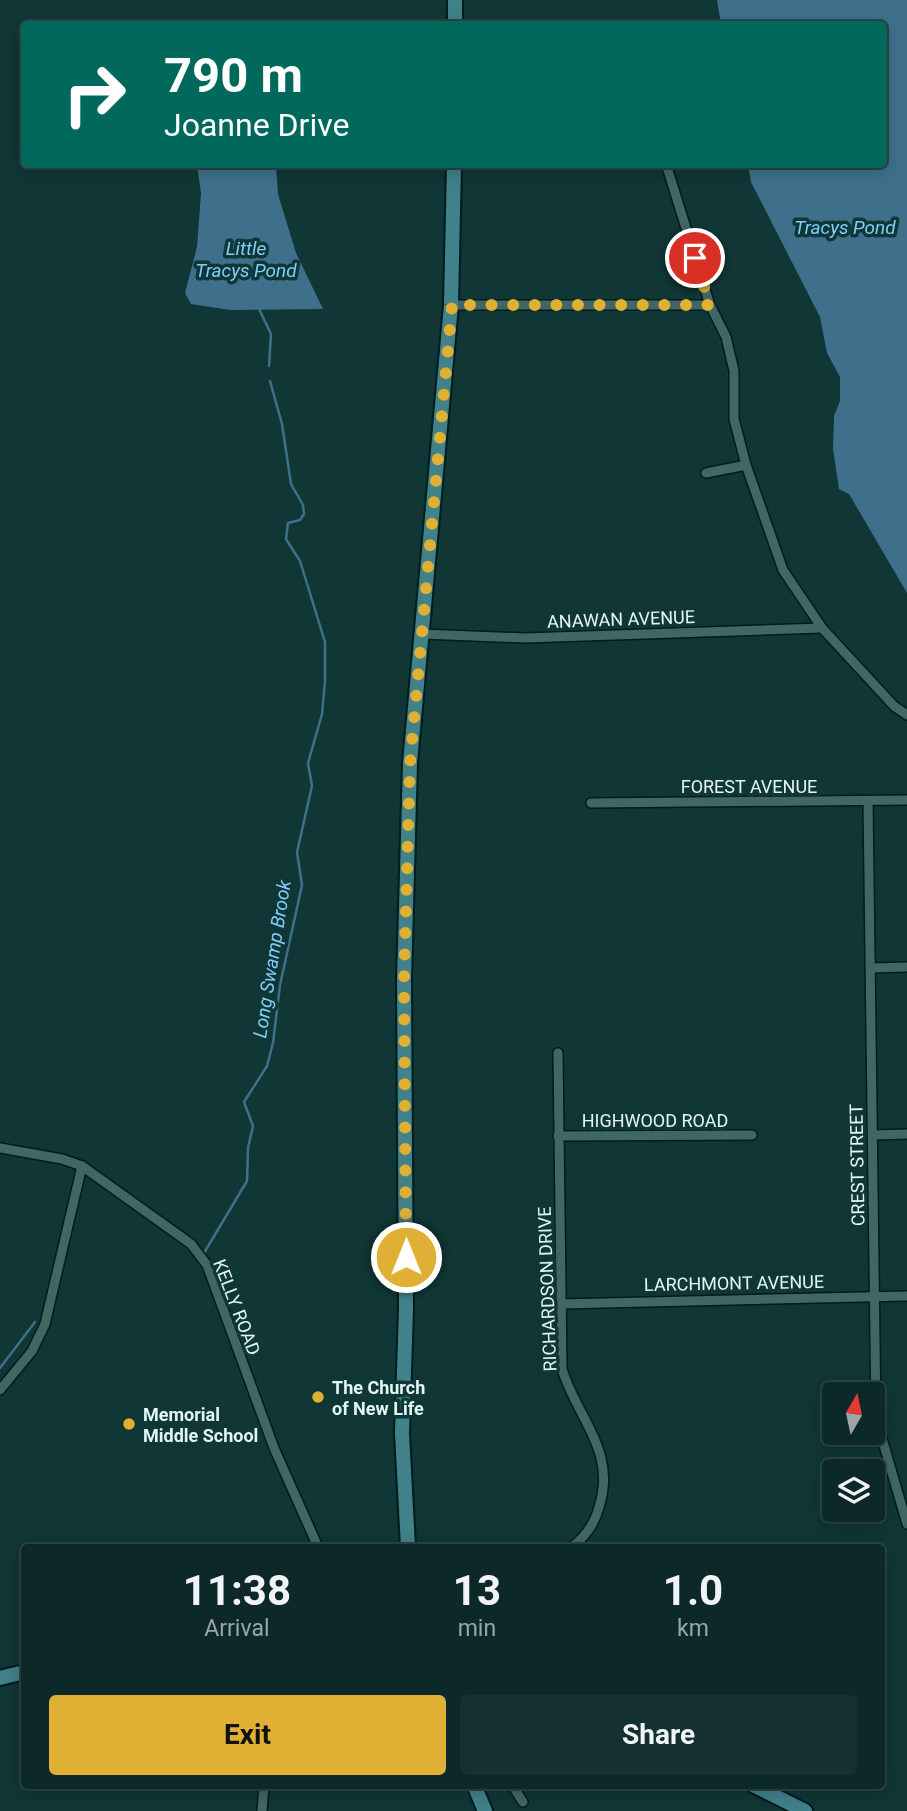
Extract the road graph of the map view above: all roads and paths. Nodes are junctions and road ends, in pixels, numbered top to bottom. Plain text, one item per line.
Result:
1 (455, 0) edge
2 (455, 21) edge
3 (454, 168) edge
4 (667, 168) edge
5 (452, 305) junction
6 (710, 305) junction
7 (746, 465) junction
8 (706, 473) dead end
9 (822, 628) junction
10 (422, 635) junction
11 (907, 715) edge
12 (907, 800) edge
13 (868, 801) junction
14 (591, 803) dead end
15 (907, 967) edge
16 (871, 968) junction
17 (558, 1054) dead end
18 (907, 1134) edge
19 (752, 1135) dead end
20 (873, 1135) junction
21 (558, 1136) junction
22 (0, 1148) edge
23 (82, 1166) junction
24 (875, 1296) junction
25 (907, 1296) edge
26 (561, 1304) junction
27 (0, 1390) edge
28 (907, 1524) edge
29 (317, 1544) edge
30 (408, 1544) edge
31 (575, 1544) edge
32 (21, 1673) edge
33 (0, 1678) edge
34 (264, 1789) edge
35 (475, 1789) edge
36 (515, 1789) edge
37 (761, 1789) edge
38 (523, 1802) dead end
39 (480, 1808) edge
40 (262, 1811) edge
41 (805, 1811) edge

1 - 2 main road
3 - 5 main road
4 - 6 street
5 - 6 street
5 - 10 main road
6 - 7 street
7 - 8 street
7 - 9 street
9 - 10 street, ANAWAN AVENUE
9 - 11 street
10 - 30 main road
12 - 13 street, FOREST AVENUE
13 - 14 street, FOREST AVENUE
13 - 16 street, CREST STREET
15 - 16 street
16 - 20 street, CREST STREET
17 - 21 street, RICHARDSON DRIVE
18 - 20 street
19 - 21 street, HIGHWOOD ROAD
20 - 24 street, CREST STREET
21 - 26 street, RICHARDSON DRIVE
22 - 23 street, KELLY ROAD
23 - 27 street
23 - 29 street, KELLY ROAD
24 - 25 street, LARCHMONT AVENUE
24 - 26 street, LARCHMONT AVENUE
24 - 28 street, CREST STREET
26 - 31 street, RICHARDSON DRIVE
32 - 33 main road
34 - 40 street
35 - 39 main road
36 - 38 street
37 - 41 main road

